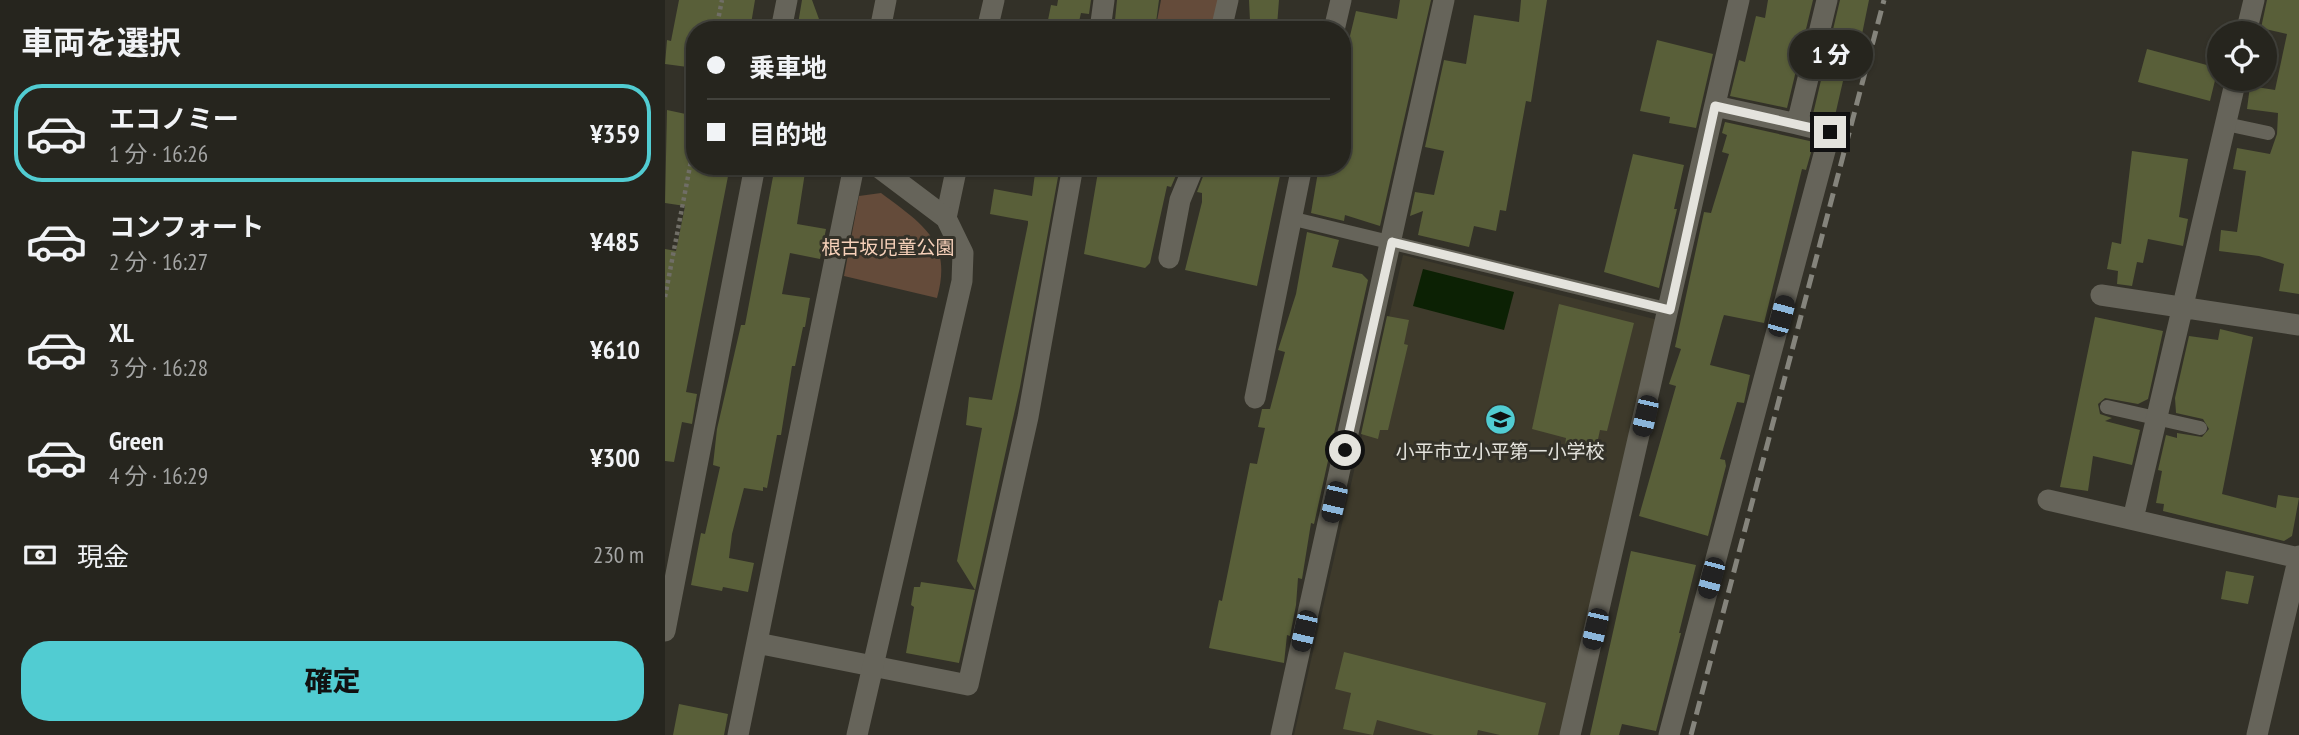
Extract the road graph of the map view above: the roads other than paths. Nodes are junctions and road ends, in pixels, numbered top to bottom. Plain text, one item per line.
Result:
1 (787, 0) edge
2 (886, 0) edge
3 (994, 0) edge
4 (1104, 0) edge
5 (1228, 0) edge
6 (1341, 0) edge
7 (1444, 0) edge
8 (1739, 0) edge
9 (1827, 0) edge
10 (2253, 0) edge
11 (783, 21) edge
12 (882, 21) edge
13 (989, 21) edge
14 (1101, 21) edge
15 (1223, 21) edge
16 (1335, 21) edge
17 (2249, 21) edge
18 (2233, 91) edge
19 (1715, 106) junction
20 (1797, 124) junction
21 (2225, 124) junction
22 (2268, 133) dead end
23 (753, 175) edge
24 (852, 175) edge
25 (889, 175) edge
26 (955, 175) edge
27 (1071, 175) edge
28 (1190, 175) edge
29 (1300, 175) edge
30 (946, 218) junction
31 (1290, 218) junction
32 (1392, 242) junction
33 (1169, 258) dead end
34 (2101, 295) dead end
35 (2184, 307) junction
36 (1670, 310) junction
37 (2299, 325) edge
38 (1255, 398) dead end
39 (2107, 407) dead end
40 (2157, 418) junction
41 (2200, 428) dead end
42 (2048, 500) dead end
43 (2133, 519) junction
44 (2299, 557) edge
45 (665, 631) edge
46 (757, 643) junction
47 (873, 667) junction
48 (738, 735) edge
49 (857, 735) edge
50 (1281, 735) edge
51 (1570, 735) edge
52 (1669, 735) edge
53 (2257, 735) edge

1 - 11 street
2 - 12 street
3 - 13 street
4 - 14 street
5 - 15 street
6 - 16 street
7 - 32 street
8 - 19 street
9 - 20 street
10 - 17 street
18 - 21 street
19 - 20 street
19 - 36 street
20 - 52 street
21 - 22 lane
21 - 35 street
23 - 45 street
24 - 46 street
25 - 30 street
26 - 30 street
27 - 47 street
28 - 33 street
29 - 31 street
30 - 47 street
31 - 32 lane
31 - 38 street
32 - 36 lane
32 - 50 street
34 - 35 street
35 - 37 street
35 - 40 street
36 - 51 street
39 - 40 lane
40 - 41 lane
40 - 43 street
42 - 43 street
43 - 44 street
44 - 53 street
46 - 47 street
46 - 48 street
47 - 49 street

